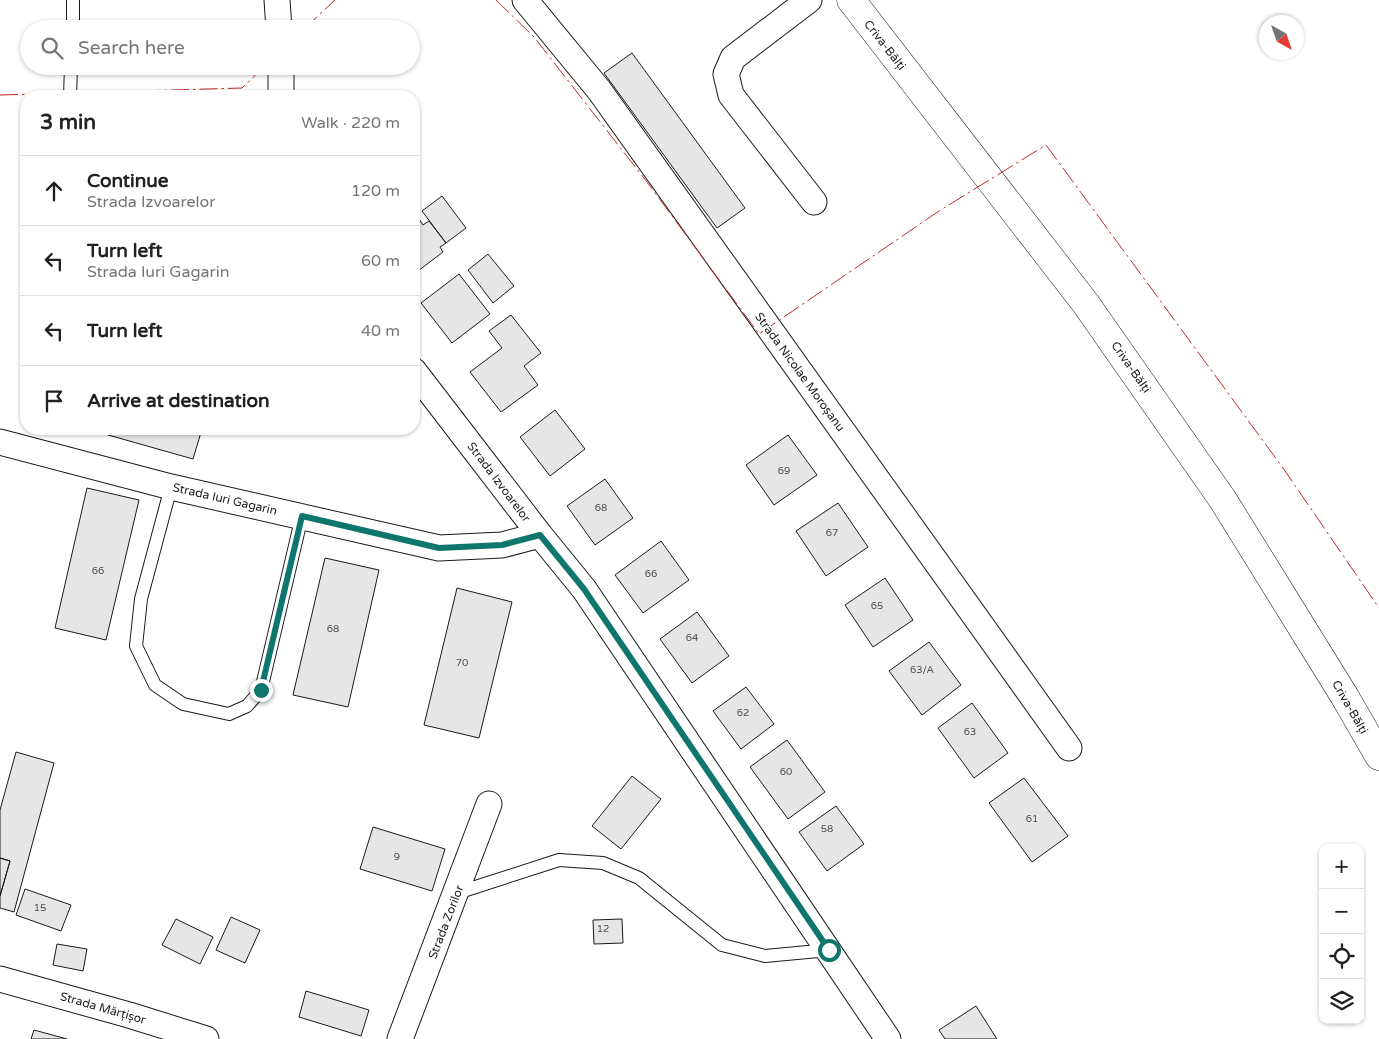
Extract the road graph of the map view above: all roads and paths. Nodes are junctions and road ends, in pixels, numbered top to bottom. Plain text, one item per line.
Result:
1 (73, 0) edge
2 (277, 0) edge
3 (525, 0) edge
4 (808, 0) edge
5 (851, 0) edge
6 (73, 20) edge
7 (278, 20) edge
8 (71, 75) edge
9 (281, 75) edge
10 (70, 90) edge
11 (281, 90) edge
12 (814, 202) dead end
13 (420, 379) edge
14 (0, 442) edge
15 (171, 487) junction
16 (302, 516) junction
17 (540, 535) junction
18 (1069, 748) dead end
19 (1379, 756) edge
20 (489, 804) dead end
21 (457, 893) junction
22 (829, 950) junction
23 (0, 979) edge
24 (206, 1039) edge
25 (400, 1039) edge
26 (888, 1039) edge

1 - 6 lane
2 - 7 street
3 - 18 street, Strada Nicolae Moroșanu
4 - 12 street
5 - 19 highway, Criva-Bălți
8 - 10 lane
9 - 11 street
13 - 17 street, Strada Izvoarelor
14 - 15 street, Strada Iuri Gagarin
15 - 16 street, Strada Iuri Gagarin
15 - 16 lane
16 - 17 street, Strada Iuri Gagarin
17 - 22 street, Strada Izvoarelor
20 - 21 street, Strada Zorilor
21 - 22 lane
21 - 25 street, Strada Zorilor
22 - 26 street, Strada Izvoarelor
23 - 24 street, Strada Mărțișor

